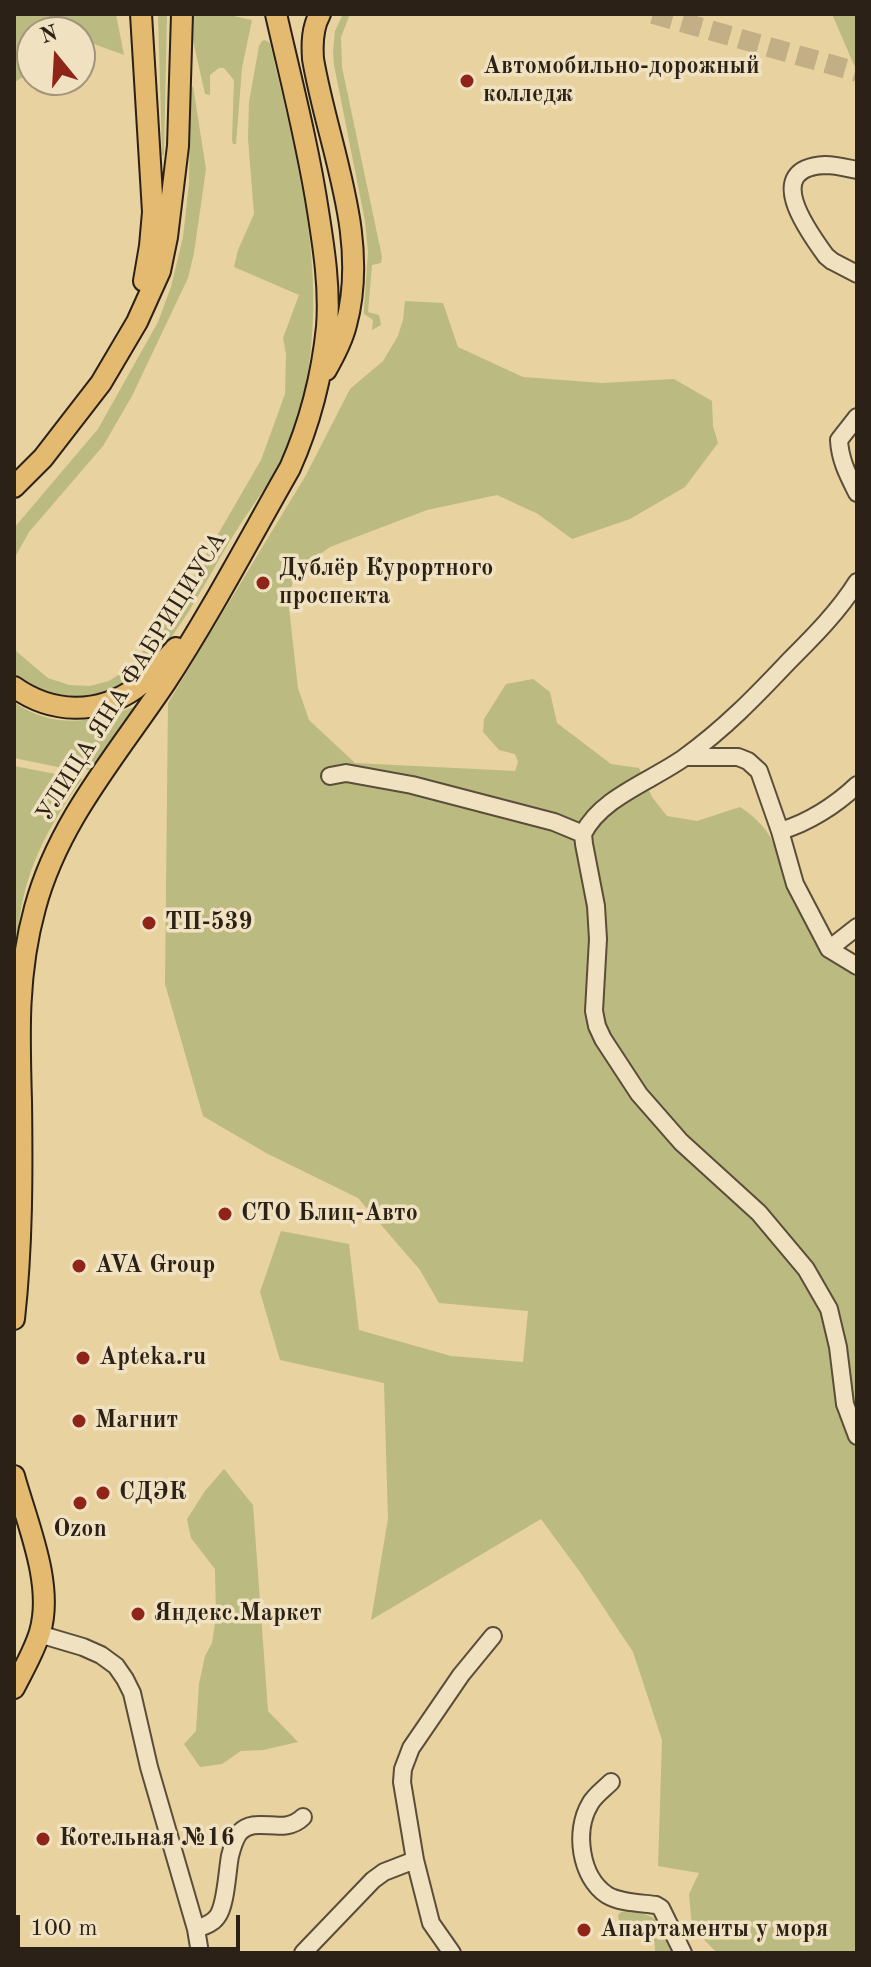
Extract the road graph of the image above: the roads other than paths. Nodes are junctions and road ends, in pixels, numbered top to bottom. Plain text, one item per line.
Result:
1 (141, 14) edge
2 (182, 14) edge
3 (276, 14) edge
4 (320, 14) edge
5 (857, 170) edge
6 (857, 274) edge
7 (122, 347) junction
8 (318, 388) junction
9 (857, 417) edge
10 (43, 458) junction
11 (14, 487) edge
12 (857, 493) edge
13 (14, 500) edge
14 (857, 582) edge
15 (201, 622) junction
16 (14, 687) edge
17 (685, 757) junction
18 (330, 776) dead end
19 (857, 785) edge
20 (780, 831) junction
21 (583, 834) junction
22 (857, 927) edge
23 (829, 949) junction
24 (857, 966) edge
25 (14, 1021) edge
26 (18, 1047) junction
27 (14, 1319) edge
28 (857, 1436) edge
29 (14, 1476) edge
30 (39, 1634) junction
31 (493, 1636) dead end
32 (14, 1688) edge
33 (611, 1782) dead end
34 (303, 1817) dead end
35 (415, 1860) junction
36 (196, 1929) junction
37 (200, 1953) edge
38 (303, 1953) edge
39 (452, 1953) edge
40 (683, 1953) edge

1 - 7 main road
2 - 7 main road
3 - 8 main road, УЛИЦА ЯНА ФАБРИЦИУСА
4 - 8 main road
5 - 6 street
7 - 10 main road
8 - 15 main road, УЛИЦА ЯНА ФАБРИЦИУСА
9 - 12 street
10 - 11 main road
10 - 13 main road
14 - 17 street
15 - 16 main road
15 - 26 main road, УЛИЦА ЯНА ФАБРИЦИУСА
17 - 20 street
17 - 21 street
18 - 21 street
19 - 20 street
20 - 23 street
21 - 28 street
22 - 23 street
23 - 24 street
25 - 26 main road, УЛИЦА ЯНА ФАБРИЦИУСА
26 - 27 main road, УЛИЦА ЯНА ФАБРИЦИУСА
29 - 30 main road
30 - 32 main road
30 - 36 street
31 - 35 street
33 - 40 street
34 - 36 street
35 - 38 street
35 - 39 street
36 - 37 street

